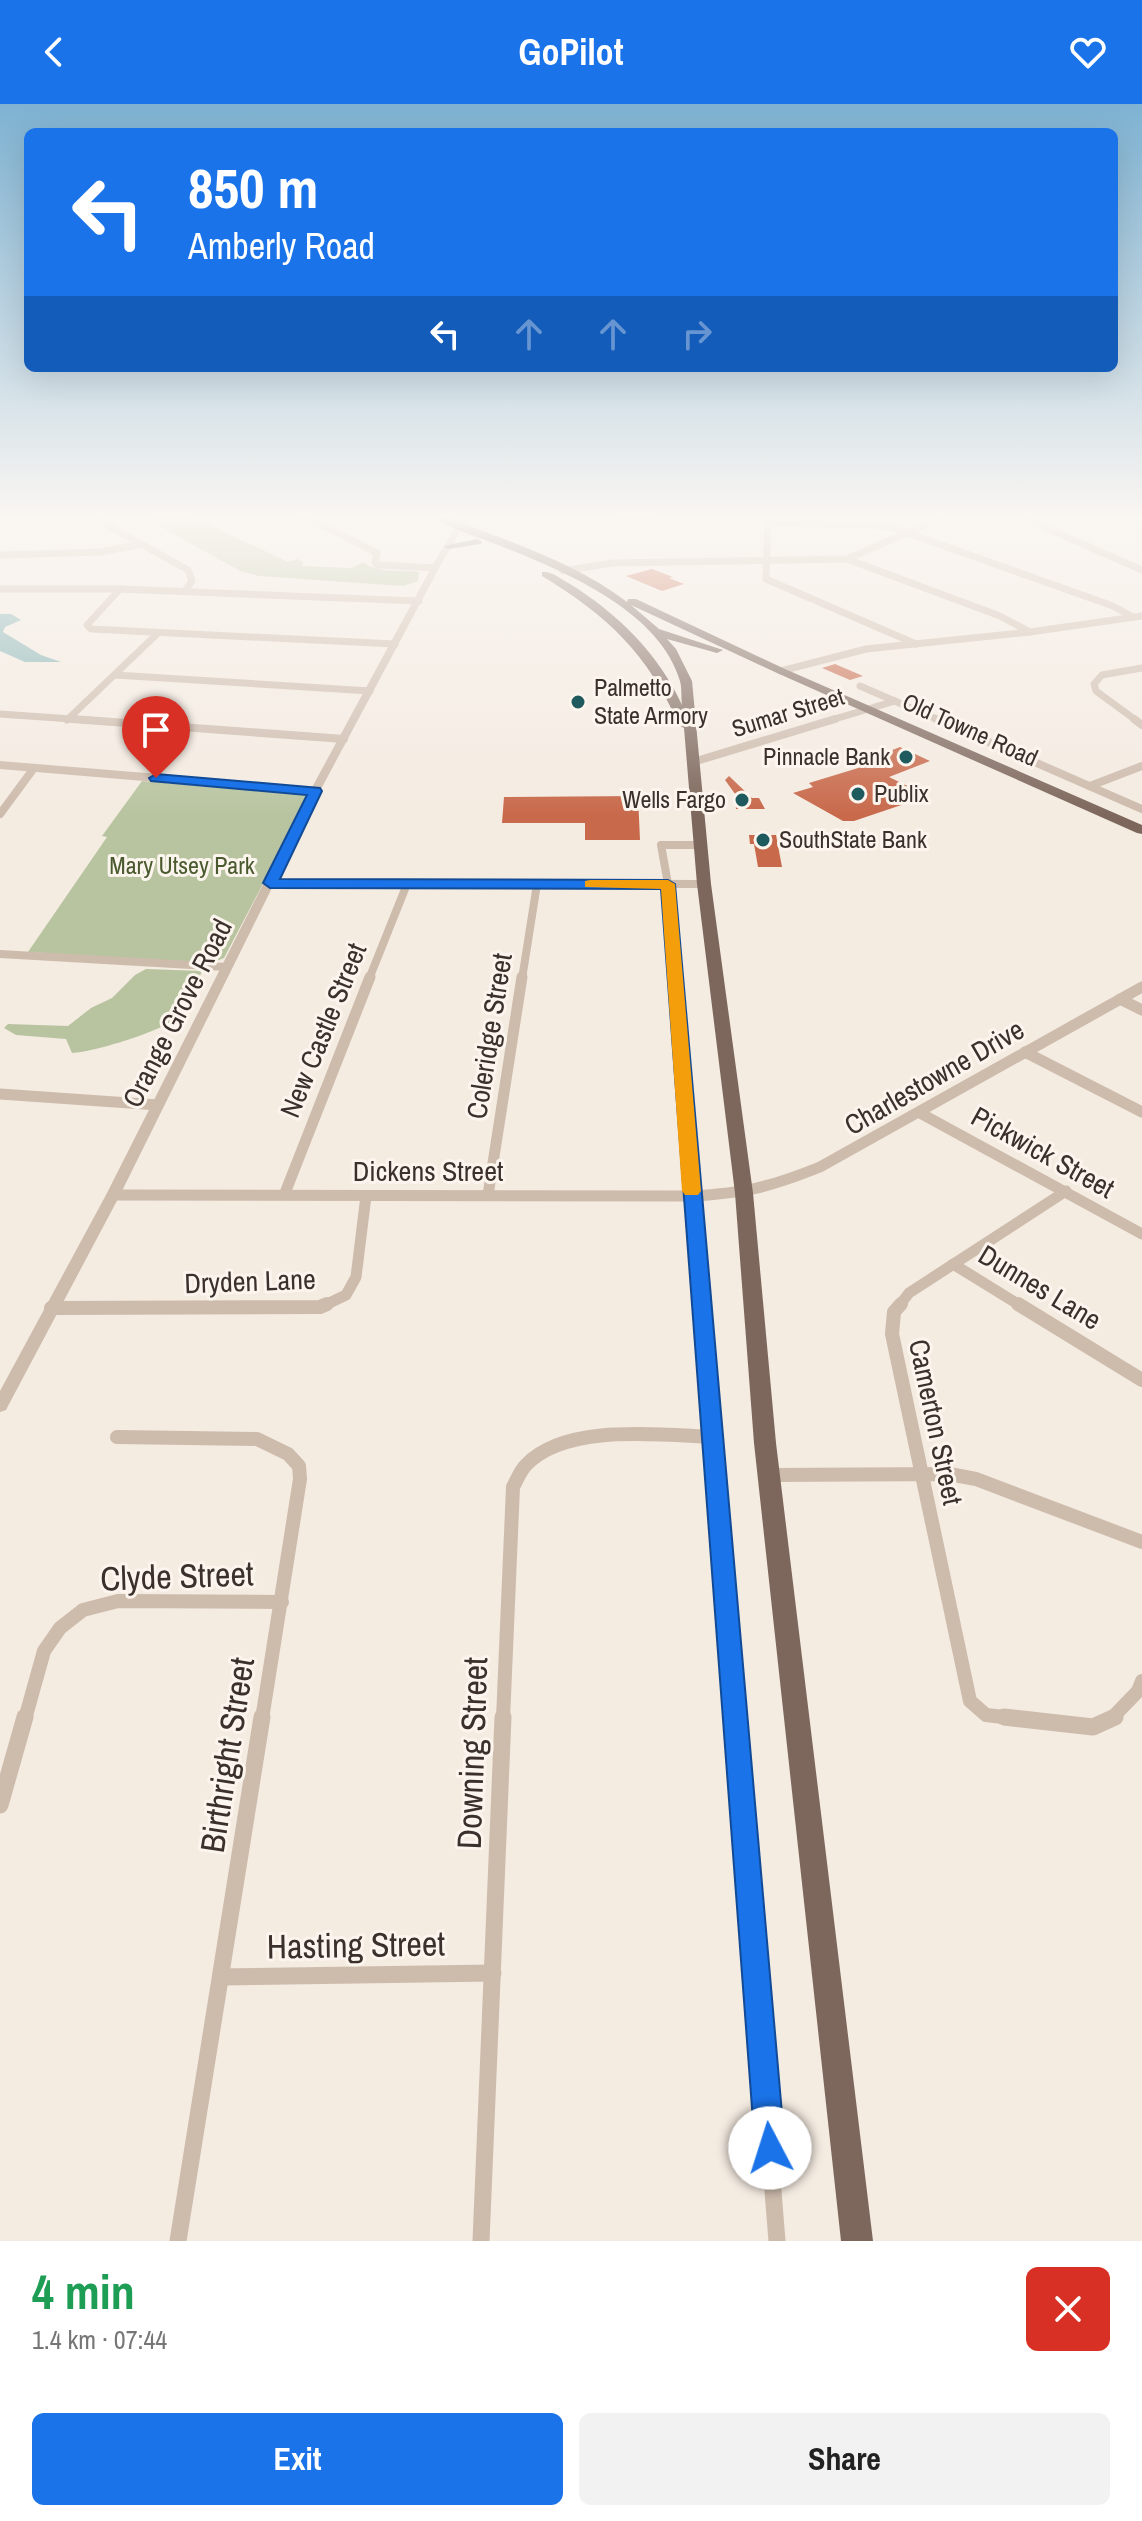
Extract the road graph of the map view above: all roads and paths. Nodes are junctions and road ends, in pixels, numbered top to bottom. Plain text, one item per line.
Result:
1 (96, 616) edge
2 (411, 616) edge
3 (608, 616) edge
4 (621, 616) edge
5 (638, 616) edge
6 (663, 616) edge
7 (853, 616) edge
8 (999, 616) edge
9 (1142, 616) edge
10 (1133, 617) joint
11 (1030, 632) junction
12 (157, 634) junction
13 (661, 634) junction
14 (395, 644) junction
15 (917, 645) junction
16 (650, 658) junction
17 (1142, 668) edge
18 (781, 671) junction
19 (115, 675) junction
20 (686, 681) junction
21 (860, 686) dead end
22 (370, 691) junction
23 (895, 701) junction
24 (869, 710) junction
25 (0, 714) edge
26 (1142, 717) edge
27 (1132, 718) junction
28 (67, 720) junction
29 (1142, 725) edge
30 (344, 739) junction
31 (692, 752) junction
32 (0, 765) edge
33 (1142, 766) edge
34 (34, 768) junction
35 (1090, 786) junction
36 (315, 791) junction
37 (1142, 809) edge
38 (0, 814) edge
39 (1142, 830) edge
40 (701, 845) junction
41 (270, 883) junction
42 (407, 884) junction
43 (537, 884) junction
44 (668, 884) junction
45 (704, 884) junction
46 (0, 954) edge
47 (226, 967) junction
48 (1142, 987) edge
49 (1120, 999) junction
50 (1142, 1010) edge
51 (1025, 1052) junction
52 (0, 1094) edge
53 (158, 1105) junction
54 (1142, 1112) edge
55 (920, 1113) junction
56 (1066, 1191) junction
57 (285, 1193) junction
58 (744, 1193) junction
59 (113, 1195) junction
60 (488, 1195) junction
61 (366, 1196) junction
62 (692, 1196) junction
63 (1142, 1234) edge
64 (953, 1264) junction
65 (51, 1308) junction
66 (1142, 1380) edge
67 (0, 1406) edge
68 (117, 1437) dead end
69 (713, 1437) junction
70 (921, 1474) junction
71 (770, 1475) junction
72 (1142, 1542) edge
73 (282, 1602) junction
74 (1142, 1681) edge
75 (0, 1805) edge
76 (493, 1973) junction
77 (221, 1977) junction
78 (178, 2241) edge
79 (481, 2241) edge
80 (777, 2241) edge
81 (857, 2241) edge

1 - 12 street
2 - 14 street, Orange Grove Road
3 - 16 main road
4 - 13 main road, Old Towne Road
5 - 13 main road
6 - 18 main road, Old Towne Road
7 - 15 street
8 - 11 street
9 - 10 street
10 - 11 street
11 - 15 street
12 - 14 street
12 - 19 street
13 - 18 main road, Old Towne Road
13 - 20 main road
14 - 22 street, Orange Grove Road
15 - 18 street
16 - 20 main road
16 - 31 main road
17 - 27 street
18 - 24 main road, Old Towne Road
19 - 22 street
19 - 28 street
20 - 31 main road
21 - 23 street
22 - 30 street, Orange Grove Road
23 - 24 street, Sumar Street
23 - 35 street
24 - 31 street, Sumar Street
24 - 39 main road, Old Towne Road
25 - 28 street
26 - 27 street
27 - 29 street
28 - 30 street
30 - 36 street, Orange Grove Road
31 - 40 main road
32 - 34 street
33 - 35 street
34 - 36 street
34 - 38 street
35 - 37 street
36 - 41 street, Orange Grove Road
40 - 44 street
40 - 45 main road
41 - 42 street
41 - 47 street, Orange Grove Road
42 - 43 street
42 - 57 street, New Castle Street
43 - 44 street
43 - 60 street, Coleridge Street
44 - 45 street
44 - 62 street
45 - 58 main road
46 - 47 street
47 - 53 street, Orange Grove Road
48 - 49 street, Charlestowne Drive
49 - 50 street
49 - 51 street, Charlestowne Drive
51 - 54 street
51 - 55 street, Charlestowne Drive
52 - 53 street
53 - 59 street, Orange Grove Road
55 - 56 street, Pickwick Street
55 - 58 street, Charlestowne Drive
56 - 63 street, Pickwick Street
56 - 64 street, Camerton Street
57 - 59 street, Dickens Street
57 - 61 street, Dickens Street
58 - 62 street, Dickens Street
58 - 71 main road
59 - 65 street, Orange Grove Road
60 - 61 street, Dickens Street
60 - 62 street, Dickens Street
61 - 65 street, Dryden Lane
62 - 69 street
64 - 66 street, Dunnes Lane
64 - 70 street, Camerton Street
65 - 67 street, Orange Grove Road
68 - 73 street, Birthright Street
69 - 76 street, Downing Street
69 - 80 street
70 - 71 street
70 - 72 street
70 - 74 street, Camerton Street
71 - 81 main road
73 - 75 street, Clyde Street
73 - 77 street, Birthright Street
76 - 77 street, Hasting Street
76 - 79 street, Downing Street
77 - 78 street, Birthright Street

